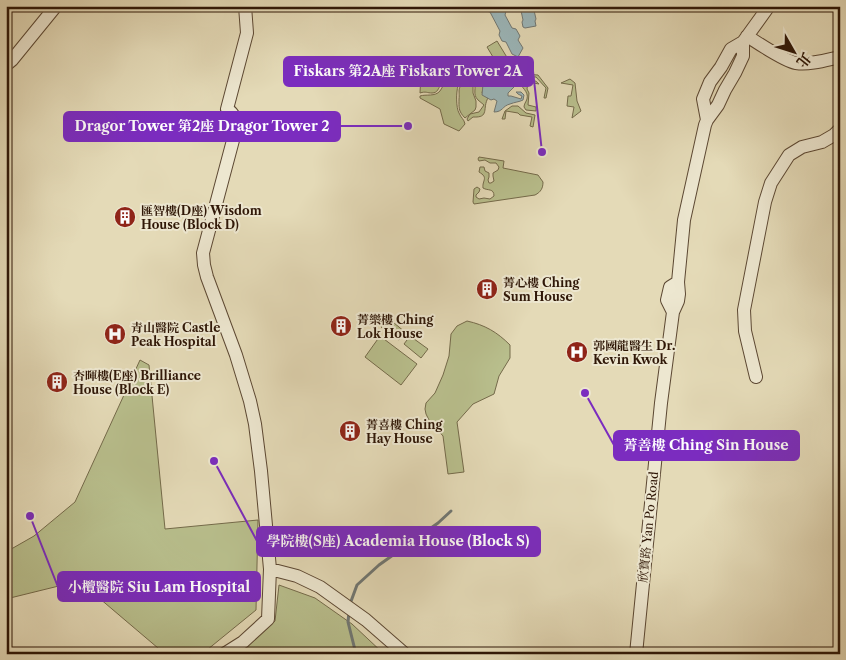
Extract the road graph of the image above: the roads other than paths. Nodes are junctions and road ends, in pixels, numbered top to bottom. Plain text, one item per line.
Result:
1 (56, 6) edge
2 (245, 6) edge
3 (768, 6) edge
4 (745, 39) junction
5 (840, 57) edge
6 (6, 65) edge
7 (840, 129) edge
8 (756, 377) dead end
9 (270, 569) junction
10 (224, 654) edge
11 (405, 654) edge
12 (636, 654) edge

1 - 6 street
2 - 9 street
3 - 4 street, 欣寶路 Yan Po Road
4 - 5 street
4 - 12 street, 欣寶路 Yan Po Road
7 - 8 street
9 - 10 street
9 - 11 street

